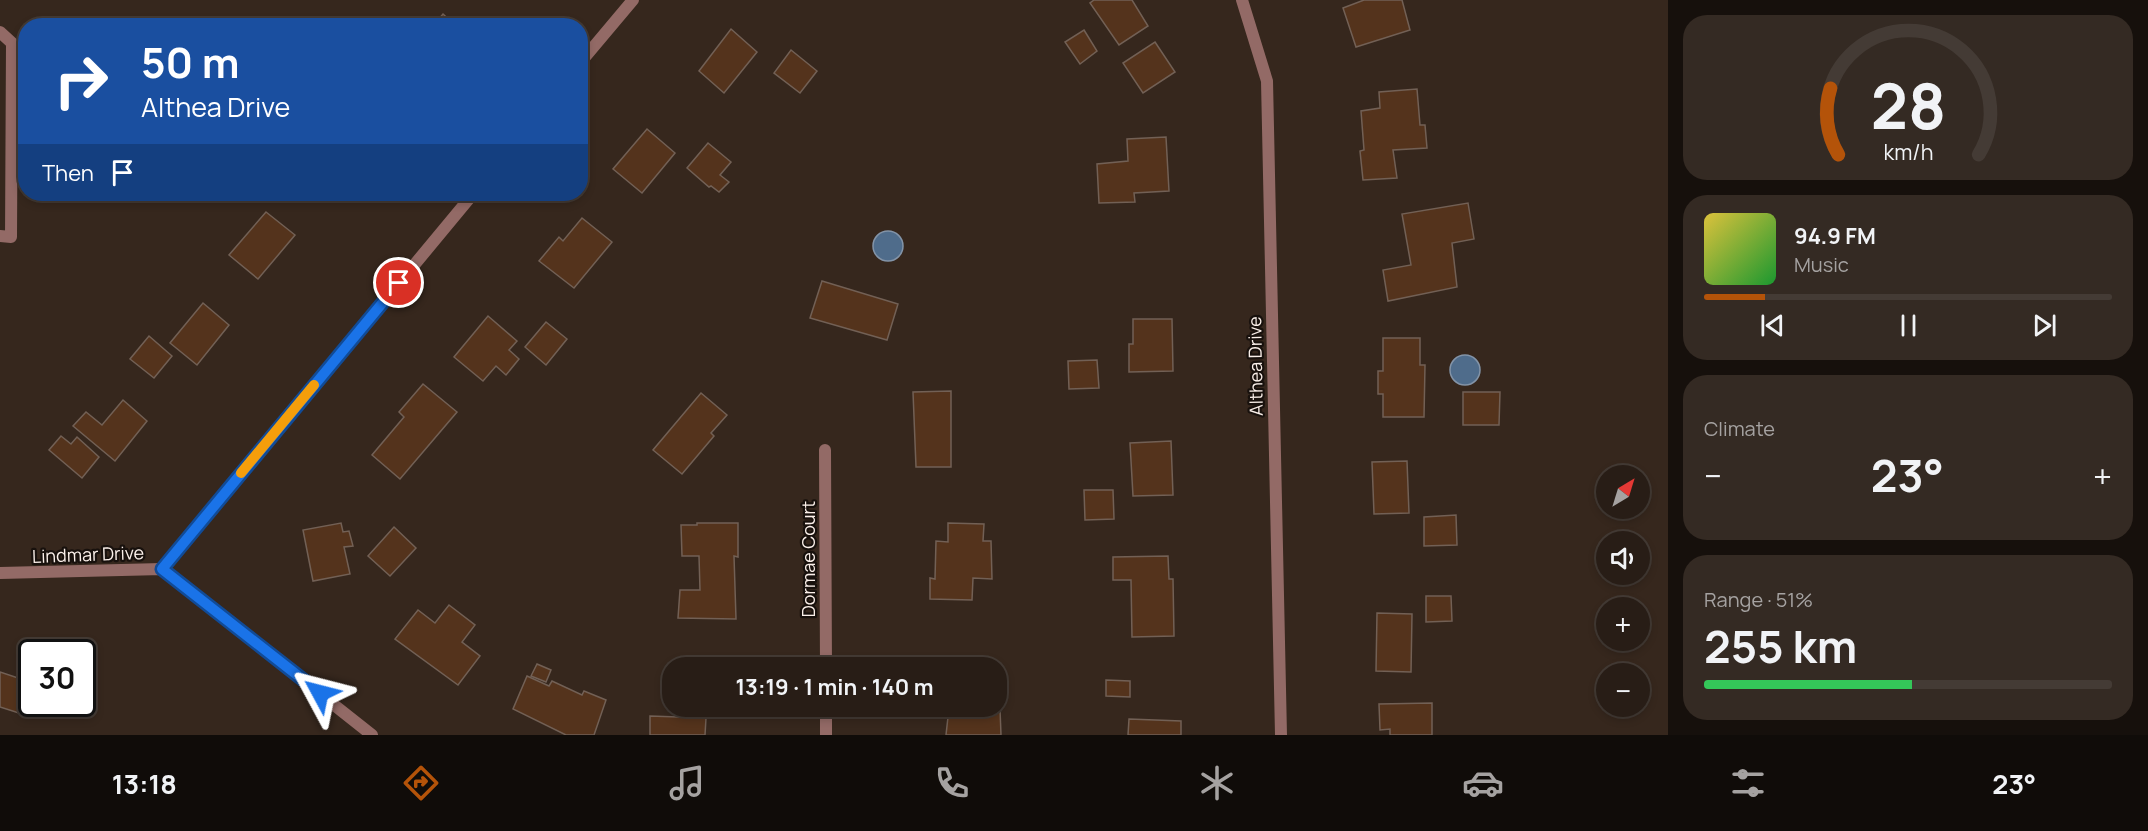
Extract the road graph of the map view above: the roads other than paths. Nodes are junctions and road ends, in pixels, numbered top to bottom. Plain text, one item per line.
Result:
1 (633, 0) edge
2 (1242, 0) edge
3 (0, 32) edge
4 (588, 53) edge
5 (466, 201) edge
6 (0, 236) edge
7 (825, 450) dead end
8 (162, 569) junction
9 (0, 573) edge
10 (826, 657) edge
11 (826, 717) edge
12 (372, 735) edge
13 (826, 735) edge
14 (1281, 735) edge

1 - 4 street
2 - 14 street, Althea Drive
3 - 6 street
5 - 8 street
7 - 10 street, Dormae Court
8 - 9 street, Lindmar Drive
8 - 12 street, Lindmar Drive
11 - 13 street

